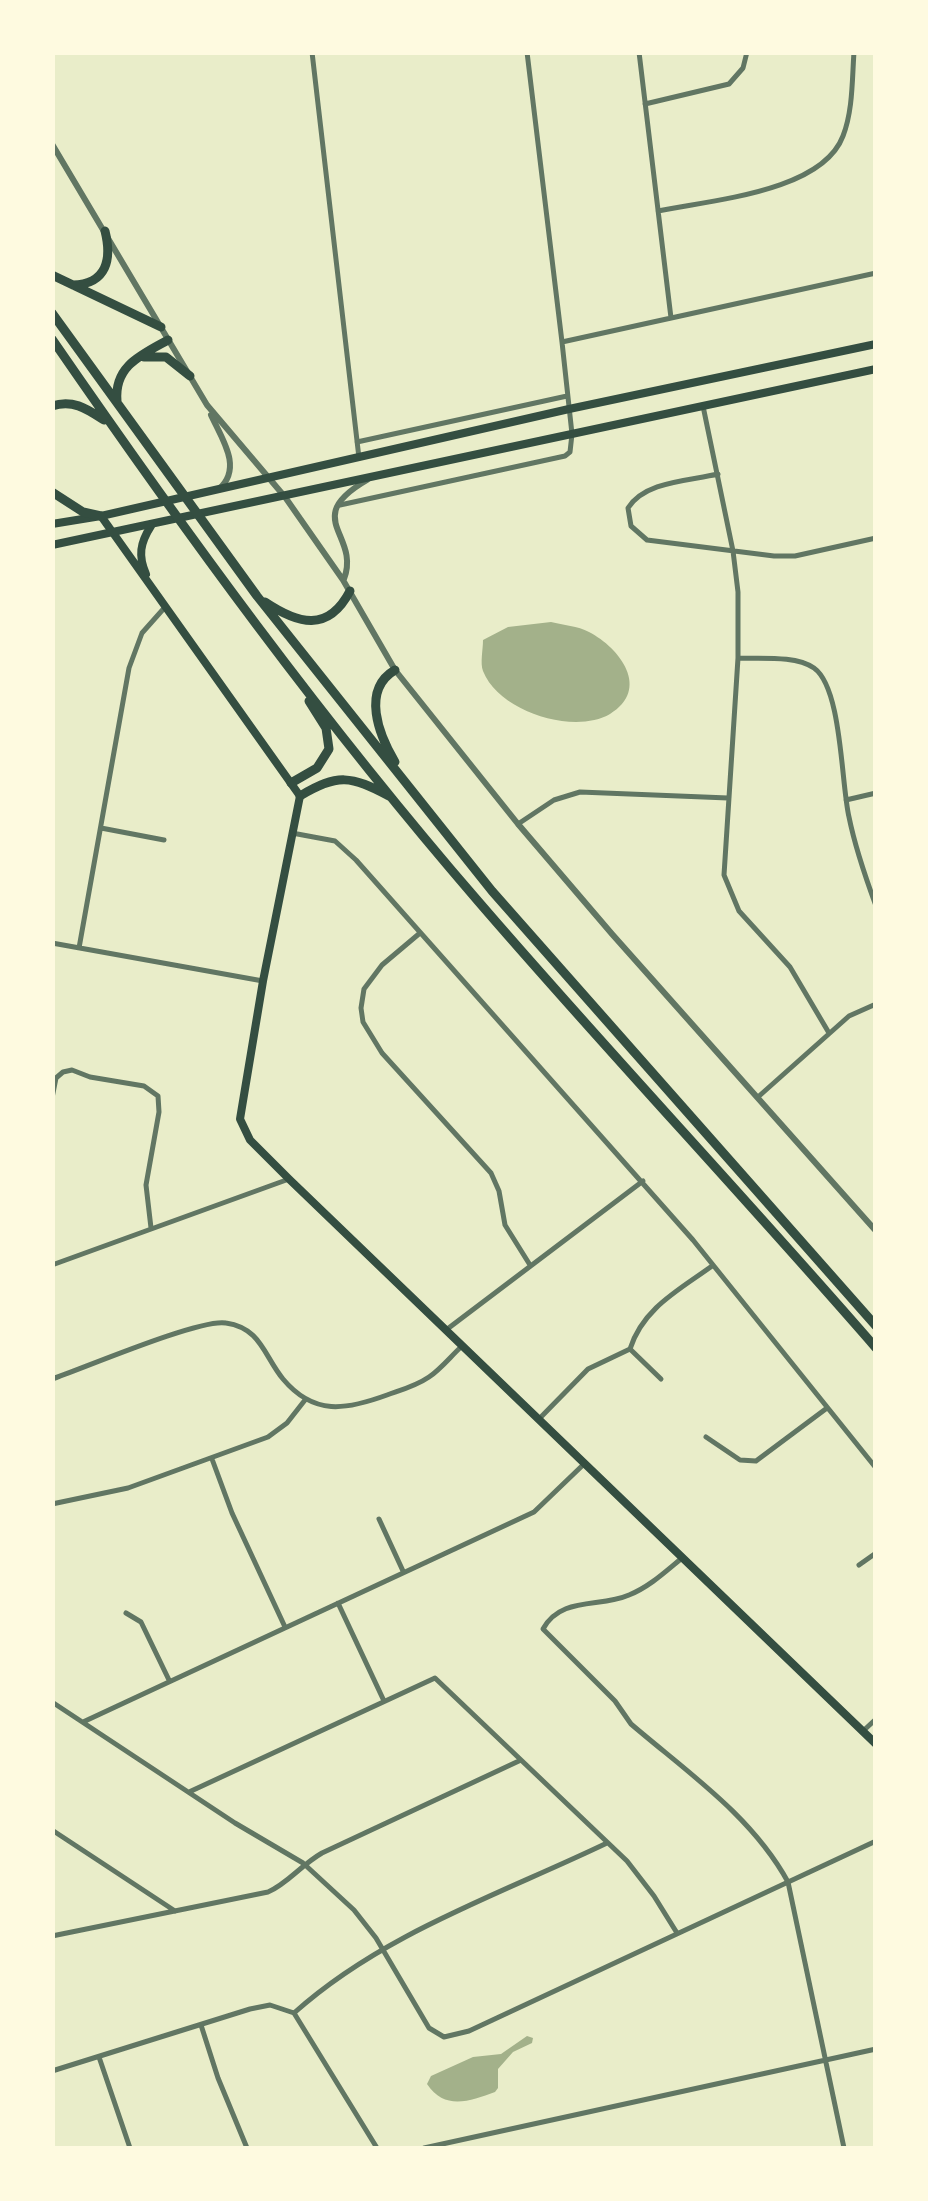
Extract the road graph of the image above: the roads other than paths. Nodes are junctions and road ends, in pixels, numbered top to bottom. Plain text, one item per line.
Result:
1 (312, 52) edge
2 (527, 52) edge
3 (639, 52) edge
4 (747, 52) edge
5 (854, 52) edge
6 (646, 104) junction
7 (52, 144) edge
8 (658, 211) junction
9 (105, 230) junction
10 (876, 273) edge
11 (52, 275) edge
12 (65, 283) junction
13 (52, 314) edge
14 (671, 318) junction
15 (161, 327) junction
16 (52, 339) edge
17 (168, 340) junction
18 (562, 342) junction
19 (876, 344) edge
20 (132, 360) junction
21 (876, 369) edge
22 (190, 376) junction
23 (567, 396) junction
24 (207, 405) junction
25 (52, 406) edge
26 (118, 406) junction
27 (702, 406) junction
28 (568, 409) junction
29 (111, 425) junction
30 (572, 434) junction
31 (357, 442) junction
32 (359, 458) junction
33 (718, 474) junction
34 (371, 478) junction
35 (270, 479) junction
36 (217, 490) junction
37 (52, 492) edge
38 (285, 497) junction
39 (337, 505) junction
40 (102, 516) junction
41 (52, 524) edge
42 (155, 525) junction
43 (114, 534) junction
44 (876, 538) edge
45 (52, 546) edge
46 (733, 551) junction
47 (343, 580) junction
48 (152, 587) junction
49 (350, 591) junction
50 (257, 596) junction
51 (166, 606) junction
52 (738, 658) junction
53 (286, 664) junction
54 (395, 670) junction
55 (290, 782) junction
56 (411, 790) junction
57 (876, 794) edge
58 (300, 796) junction
59 (394, 798) junction
60 (728, 798) junction
61 (846, 800) junction
62 (518, 824) junction
63 (101, 828) junction
64 (292, 833) junction
65 (164, 840) dead end
66 (876, 906) edge
67 (420, 933) junction
68 (52, 943) edge
69 (80, 948) junction
70 (263, 981) junction
71 (876, 1004) edge
72 (829, 1034) junction
73 (758, 1097) junction
74 (52, 1098) edge
75 (289, 1180) junction
76 (643, 1181) junction
77 (150, 1228) junction
78 (876, 1231) edge
79 (52, 1265) edge
80 (530, 1265) junction
81 (714, 1265) junction
82 (876, 1326) edge
83 (446, 1330) junction
84 (462, 1346) junction
85 (630, 1348) junction
86 (876, 1348) edge
87 (52, 1379) edge
88 (661, 1379) dead end
89 (306, 1400) junction
90 (827, 1408) junction
91 (539, 1419) junction
92 (706, 1438) dead end
93 (212, 1458) junction
94 (584, 1464) junction
95 (876, 1468) edge
96 (52, 1504) edge
97 (379, 1519) dead end
98 (876, 1554) edge
99 (682, 1558) junction
100 (860, 1565) dead end
101 (404, 1572) junction
102 (338, 1602) junction
103 (126, 1613) dead end
104 (285, 1627) junction
105 (169, 1681) junction
106 (52, 1702) edge
107 (384, 1702) junction
108 (876, 1719) edge
109 (83, 1722) junction
110 (862, 1732) junction
111 (876, 1744) edge
112 (521, 1760) junction
113 (189, 1792) junction
114 (52, 1830) edge
115 (876, 1840) edge
116 (607, 1843) junction
117 (303, 1864) junction
118 (788, 1882) junction
119 (176, 1912) junction
120 (677, 1934) junction
121 (52, 1936) edge
122 (382, 1950) junction
123 (294, 2013) junction
124 (201, 2025) junction
125 (876, 2049) edge
126 (99, 2056) junction
127 (825, 2060) junction
128 (52, 2071) edge
129 (130, 2148) edge
130 (246, 2148) edge
131 (377, 2148) edge
132 (424, 2148) edge
133 (844, 2148) edge

1 - 31 street
2 - 18 street
3 - 6 street
4 - 6 street
5 - 8 street
6 - 8 street
7 - 9 street
8 - 14 street
9 - 12 highway
9 - 15 street
10 - 14 street
11 - 12 highway
12 - 15 highway
13 - 26 highway
14 - 18 street
15 - 17 street
16 - 29 highway
17 - 20 highway
17 - 22 street
18 - 23 street
19 - 28 main road
20 - 22 highway
20 - 26 highway
21 - 27 main road
22 - 24 street
23 - 28 street
23 - 31 street
24 - 35 street
24 - 36 street
25 - 29 highway
26 - 50 highway
27 - 30 main road
27 - 33 street
28 - 30 street
28 - 32 main road
29 - 53 highway
30 - 34 main road
30 - 39 street
31 - 32 street
32 - 35 main road
33 - 46 street
33 - 46 street
34 - 38 main road
34 - 39 street
35 - 36 main road
35 - 38 street
36 - 40 main road
37 - 40 highway
38 - 42 main road
38 - 47 street
39 - 47 street
40 - 41 main road
40 - 43 main road
42 - 43 main road
42 - 48 main road
43 - 45 main road
43 - 48 main road
44 - 46 street
46 - 52 street
47 - 49 street
48 - 51 main road
49 - 50 highway
49 - 54 street
50 - 56 highway
51 - 55 main road
51 - 63 street
52 - 60 street
52 - 61 street
53 - 55 highway
53 - 59 highway
54 - 56 highway
54 - 62 street
55 - 58 main road
56 - 82 highway
57 - 61 street
58 - 59 highway
58 - 64 main road
59 - 86 highway
60 - 62 street
60 - 72 street
61 - 66 street
62 - 73 street
63 - 65 street
63 - 69 street
64 - 67 street
64 - 70 main road
67 - 76 street
67 - 80 street
68 - 69 street
69 - 70 street
70 - 75 main road
71 - 72 street
72 - 73 street
73 - 78 street
74 - 77 street
75 - 77 street
75 - 83 main road
76 - 80 street
76 - 81 street
77 - 79 street
80 - 83 street
81 - 85 street
81 - 90 street
83 - 84 main road
84 - 89 street
84 - 91 main road
85 - 88 street
85 - 91 street
87 - 89 street
89 - 93 street
90 - 92 street
90 - 95 street
91 - 94 main road
93 - 96 street
93 - 104 street
94 - 99 main road
94 - 101 street
97 - 101 street
98 - 100 street
99 - 110 main road
99 - 118 street
101 - 102 street
102 - 104 street
102 - 107 street
103 - 105 street
104 - 105 street
105 - 109 street
106 - 109 street
107 - 112 street
107 - 113 street
108 - 110 street
109 - 113 street
110 - 111 main road
112 - 116 street
112 - 117 street
113 - 117 street
114 - 119 street
115 - 118 street
116 - 120 street
116 - 122 street
117 - 119 street
117 - 122 street
118 - 120 street
118 - 127 street
119 - 121 street
120 - 122 street
122 - 123 street
123 - 124 street
123 - 131 street
124 - 126 street
124 - 130 street
125 - 127 street
126 - 128 street
126 - 129 street
127 - 132 street
127 - 133 street

